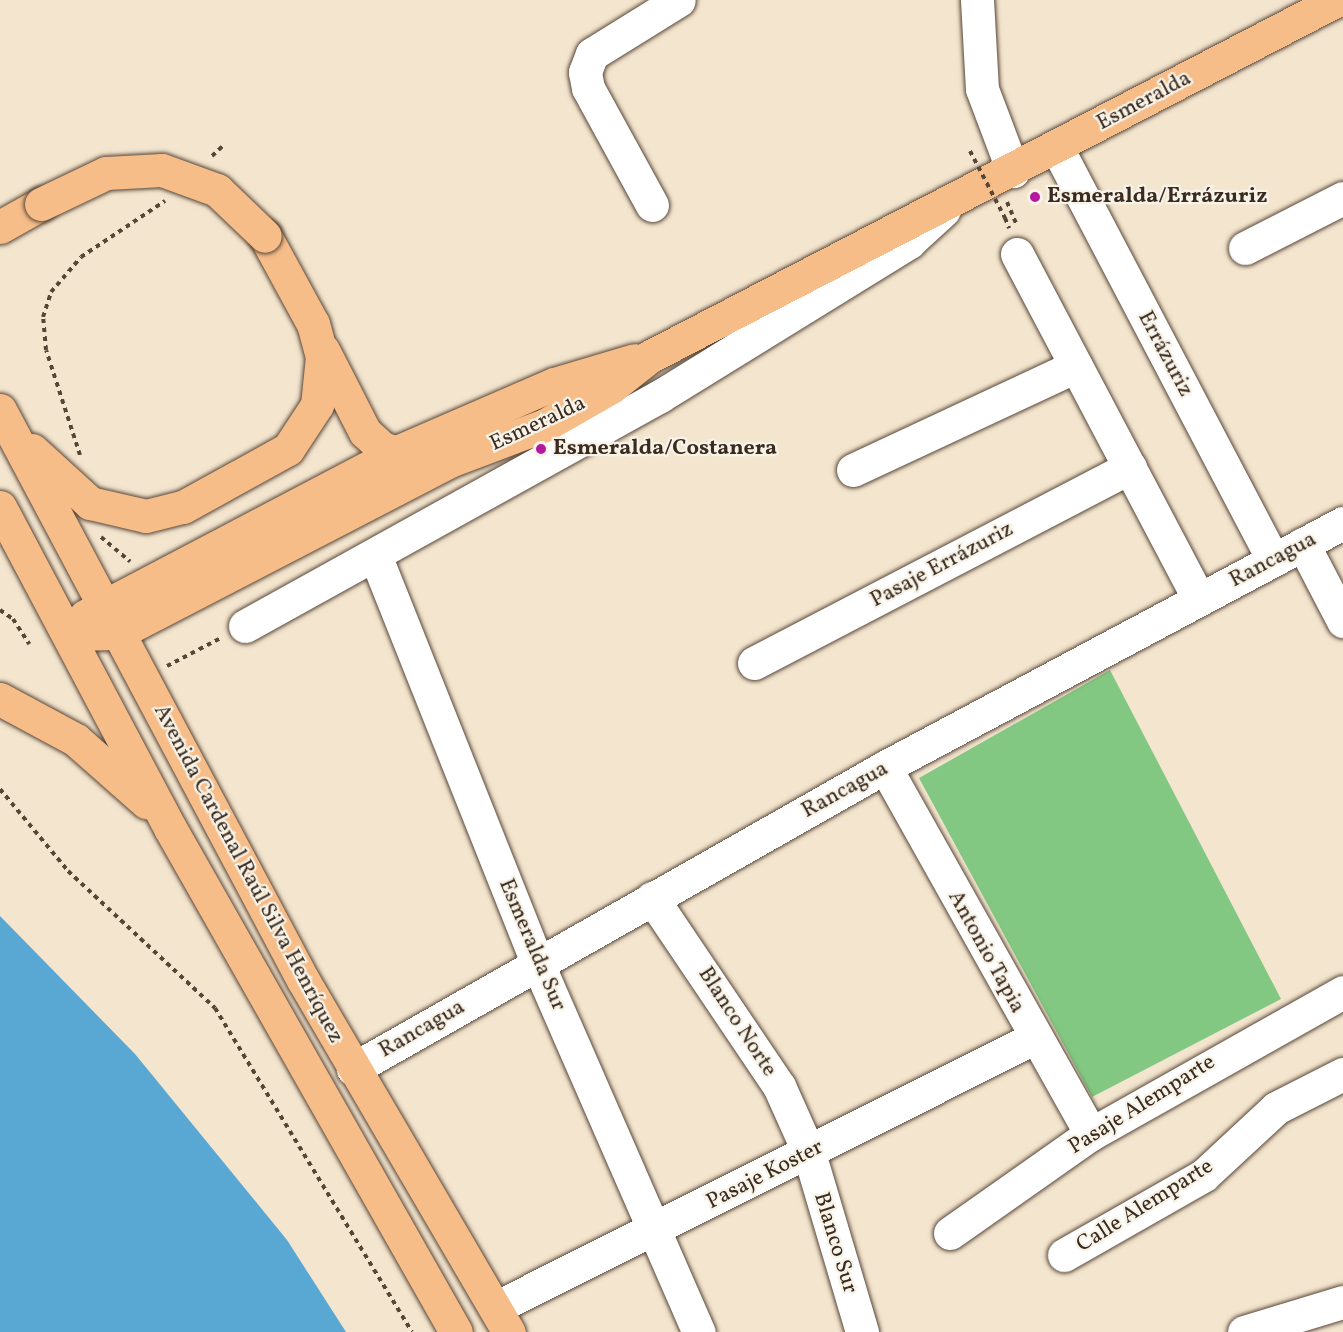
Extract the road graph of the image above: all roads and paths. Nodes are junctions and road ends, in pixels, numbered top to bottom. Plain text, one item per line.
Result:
1 (679, 0) edge
2 (977, 0) edge
3 (1337, 0) edge
4 (224, 145) dead end
5 (1057, 148) junction
6 (970, 152) dead end
7 (207, 160) dead end
8 (1012, 171) junction
9 (174, 192) dead end
10 (1343, 198) edge
11 (952, 203) junction
12 (652, 205) dead end
13 (1005, 218) dead end
14 (0, 227) edge
15 (1245, 248) dead end
16 (1017, 254) dead end
17 (318, 340) junction
18 (649, 357) junction
19 (1076, 366) junction
20 (0, 409) edge
21 (395, 453) junction
22 (452, 460) junction
23 (1130, 467) junction
24 (853, 470) dead end
25 (72, 492) junction
26 (0, 507) edge
27 (1343, 523) edge
28 (92, 531) dead end
29 (1303, 544) junction
30 (375, 555) junction
31 (1273, 560) junction
32 (147, 582) junction
33 (1199, 599) junction
34 (103, 605) junction
35 (0, 610) edge
36 (1343, 621) edge
37 (245, 626) joint
38 (118, 633) junction
39 (68, 634) junction
40 (29, 644) dead end
41 (754, 663) dead end
42 (141, 675) junction
43 (0, 699) edge
44 (885, 767) junction
45 (0, 789) edge
46 (170, 828) junction
47 (652, 898) junction
48 (537, 962) junction
49 (1343, 992) edge
50 (1034, 1038) junction
51 (353, 1069) junction
52 (1343, 1074) edge
53 (1091, 1134) junction
54 (809, 1153) junction
55 (657, 1229) junction
56 (950, 1233) dead end
57 (1064, 1255) dead end
58 (1331, 1308) edge
59 (502, 1320) edge
60 (412, 1332) edge
61 (456, 1332) edge
62 (699, 1332) edge
63 (862, 1332) edge
64 (1244, 1332) edge

1 - 12 street
2 - 8 street
3 - 5 main road, Esmeralda
4 - 7 path
5 - 8 main road, Esmeralda
5 - 31 street, Errázuriz
6 - 13 path, bridge
8 - 11 main road, Esmeralda
9 - 25 path
10 - 15 street
11 - 18 main road, Esmeralda
11 - 30 street, Esmeralda
14 - 17 main road, bridge
16 - 19 street
17 - 21 main road
17 - 25 main road
18 - 21 main road
18 - 22 main road, Esmeralda
19 - 23 street
19 - 24 street
20 - 25 main road
20 - 34 main road, Avenida Cardenal Raúl Silva Henríquez
21 - 22 main road
21 - 32 main road
22 - 38 main road, Esmeralda
23 - 33 street
23 - 41 street, Pasaje Errázuriz
26 - 39 main road, Avenida Cardenal Raúl Silva Henríquez
27 - 29 street, Rancagua
28 - 32 path
29 - 31 street, Rancagua
29 - 36 street
30 - 37 street, Esmeralda
30 - 48 street, Esmeralda Sur
31 - 33 street, Rancagua
32 - 34 main road
33 - 44 street, Rancagua
34 - 38 main road, Avenida Cardenal Raúl Silva Henríquez
34 - 39 main road
35 - 40 path
37 - 42 path
38 - 39 main road
38 - 42 main road, Avenida Cardenal Raúl Silva Henríquez
39 - 46 main road, Avenida Cardenal Raúl Silva Henríquez
42 - 51 main road, Avenida Cardenal Raúl Silva Henríquez
43 - 46 main road
44 - 47 street, Rancagua
44 - 50 street, Antonio Tapia
45 - 60 path
46 - 61 main road, Avenida Cardenal Raúl Silva Henríquez
47 - 48 street, Rancagua
47 - 54 street, Blanco Norte
48 - 51 street, Rancagua
48 - 55 street, Esmeralda Sur
49 - 53 street, Pasaje Alemparte
50 - 53 street, Antonio Tapia
50 - 54 street, Pasaje Koster
51 - 59 main road, Avenida Cardenal Raúl Silva Henríquez
52 - 57 street, Calle Alemparte
53 - 56 street, Pasaje Alemparte
54 - 55 street, Pasaje Koster
54 - 63 street, Blanco Sur
55 - 59 street, Pasaje Koster
55 - 62 street, Esmeralda Sur
58 - 64 street

